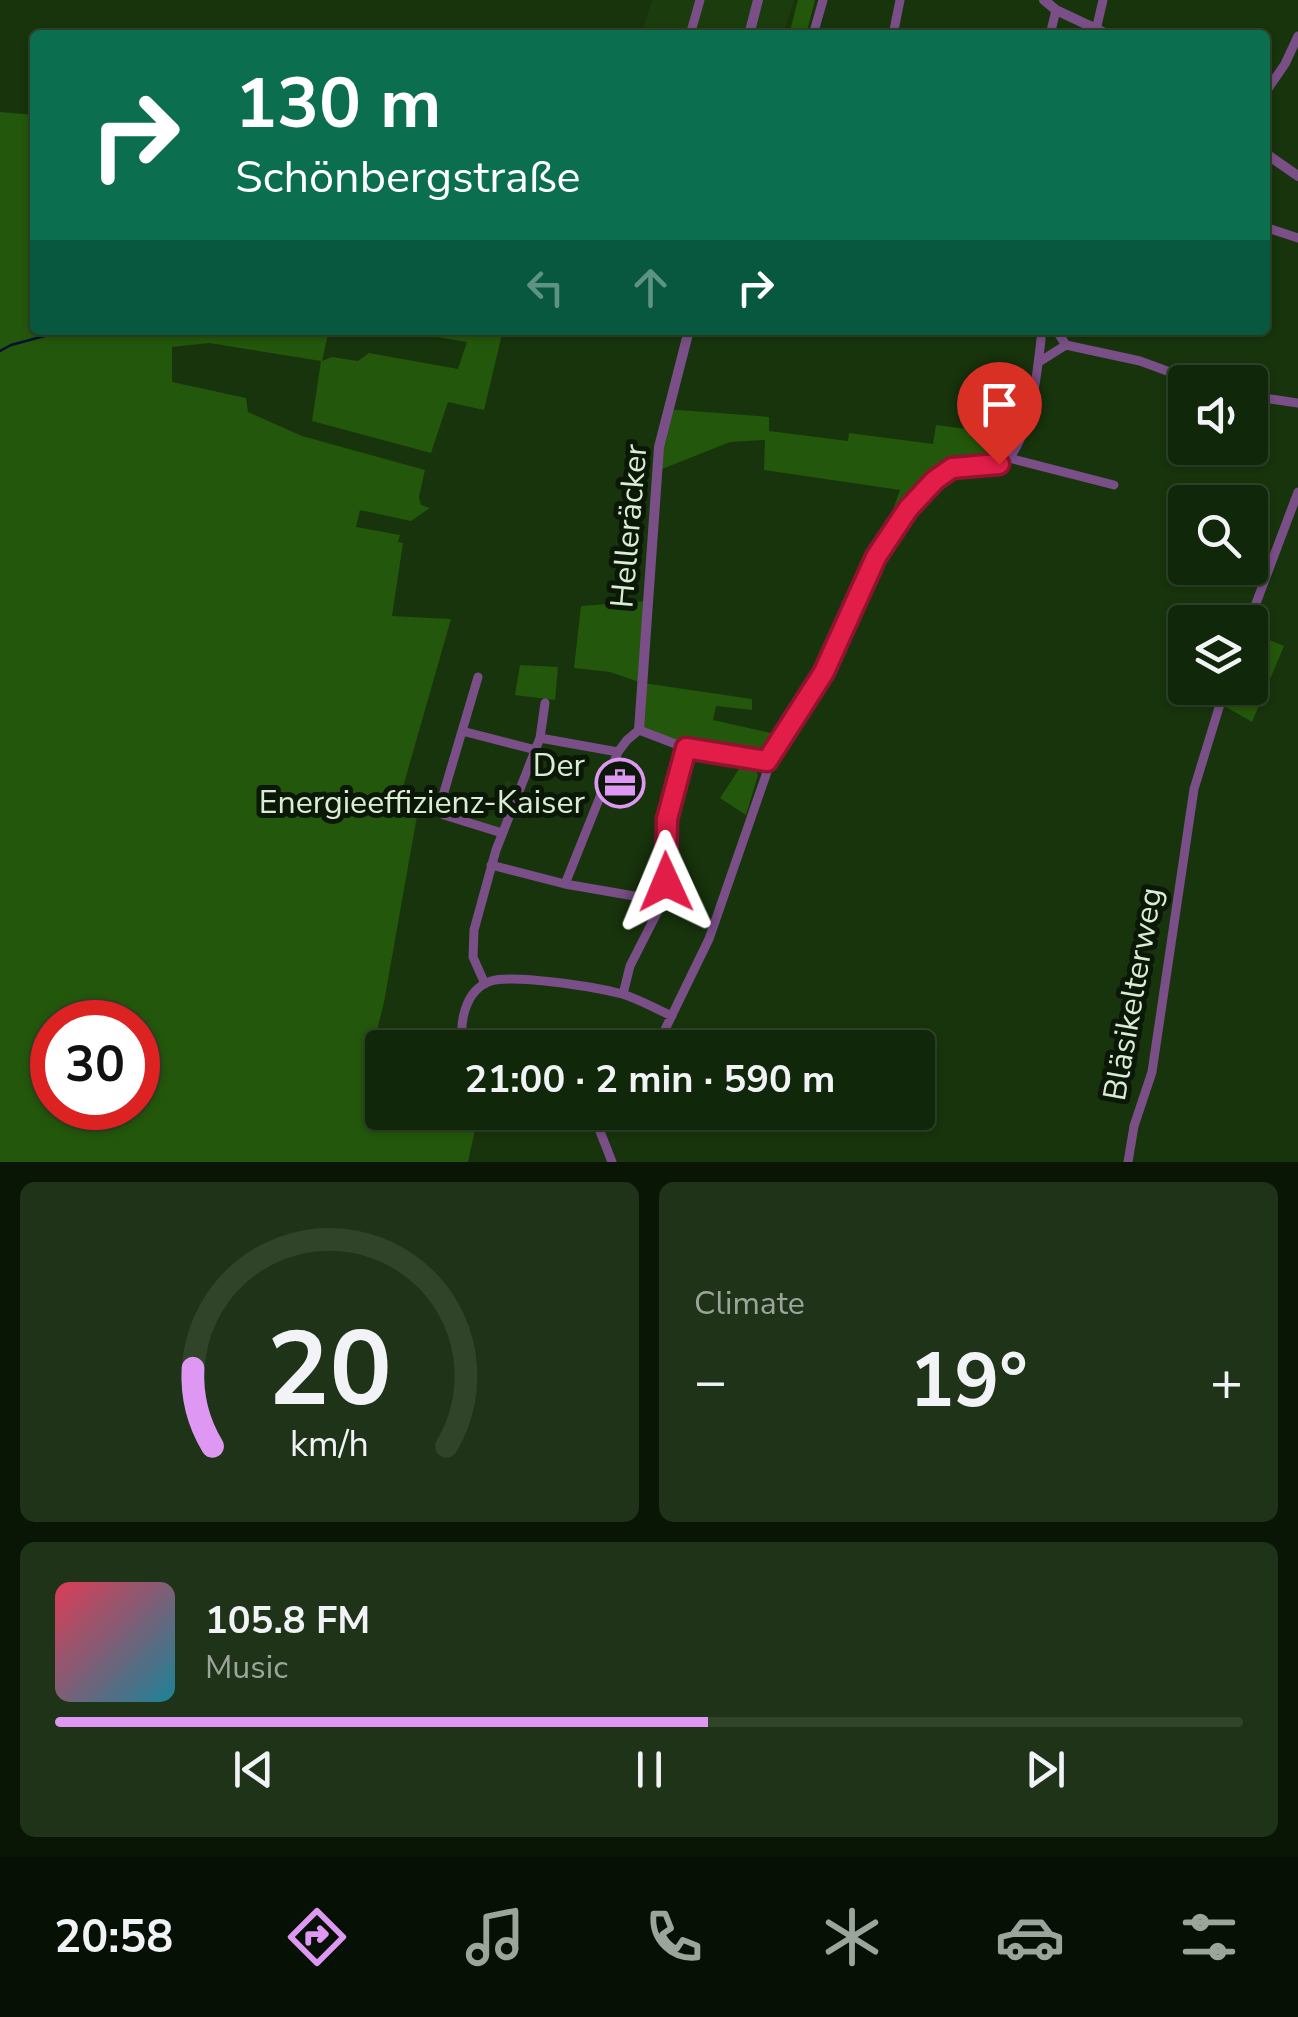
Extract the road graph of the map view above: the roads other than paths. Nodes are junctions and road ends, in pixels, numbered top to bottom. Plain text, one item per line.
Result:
1 (700, 0) edge
2 (758, 0) edge
3 (823, 0) edge
4 (900, 0) edge
5 (1044, 0) edge
6 (1104, 0) edge
7 (1056, 10) junction
8 (691, 30) edge
9 (750, 30) edge
10 (814, 30) edge
11 (895, 30) edge
12 (1051, 30) edge
13 (1096, 30) joint
14 (1298, 36) edge
15 (1285, 64) junction
16 (1298, 70) edge
17 (1270, 86) edge
18 (1270, 156) edge
19 (1298, 176) edge
20 (1270, 229) edge
21 (1298, 238) edge
22 (688, 335) edge
23 (1041, 335) edge
24 (1060, 335) edge
25 (1066, 344) junction
26 (1038, 362) junction
27 (1168, 371) edge
28 (1268, 399) edge
29 (1298, 404) edge
30 (1008, 458) junction
31 (1114, 486) dead end
32 (1298, 492) edge
33 (1255, 605) edge
34 (478, 678) dead end
35 (545, 702) dead end
36 (1219, 705) edge
37 (640, 730) junction
38 (462, 731) junction
39 (540, 738) junction
40 (686, 748) junction
41 (536, 750) junction
42 (618, 752) junction
43 (767, 761) junction
44 (502, 834) junction
45 (491, 865) junction
46 (565, 884) junction
47 (663, 902) junction
48 (485, 984) junction
49 (623, 994) junction
50 (672, 1016) junction
51 (462, 1030) edge
52 (665, 1030) edge
53 (600, 1130) edge
54 (612, 1162) edge
55 (1128, 1162) edge

1 - 8 street
2 - 9 street
3 - 10 street
4 - 11 street
5 - 7 street
6 - 13 street
7 - 12 street
7 - 13 street
14 - 15 street
15 - 16 street
15 - 17 street
18 - 19 street
20 - 21 street
22 - 37 street, Helleräcker
23 - 26 street
24 - 25 street
25 - 26 street
25 - 27 street
26 - 30 street
28 - 29 street
30 - 31 street
30 - 43 street
32 - 33 street
34 - 38 street
35 - 39 street
36 - 55 street, Bläsikelterweg
37 - 40 street
37 - 42 street
38 - 41 street
38 - 44 street
39 - 41 street
39 - 42 street
40 - 43 street
40 - 47 street
41 - 44 street
42 - 46 street
43 - 50 street
44 - 45 street
45 - 46 street
45 - 48 street
46 - 47 street
47 - 49 street
48 - 49 street
48 - 51 street
49 - 50 street
50 - 52 street
53 - 54 street

